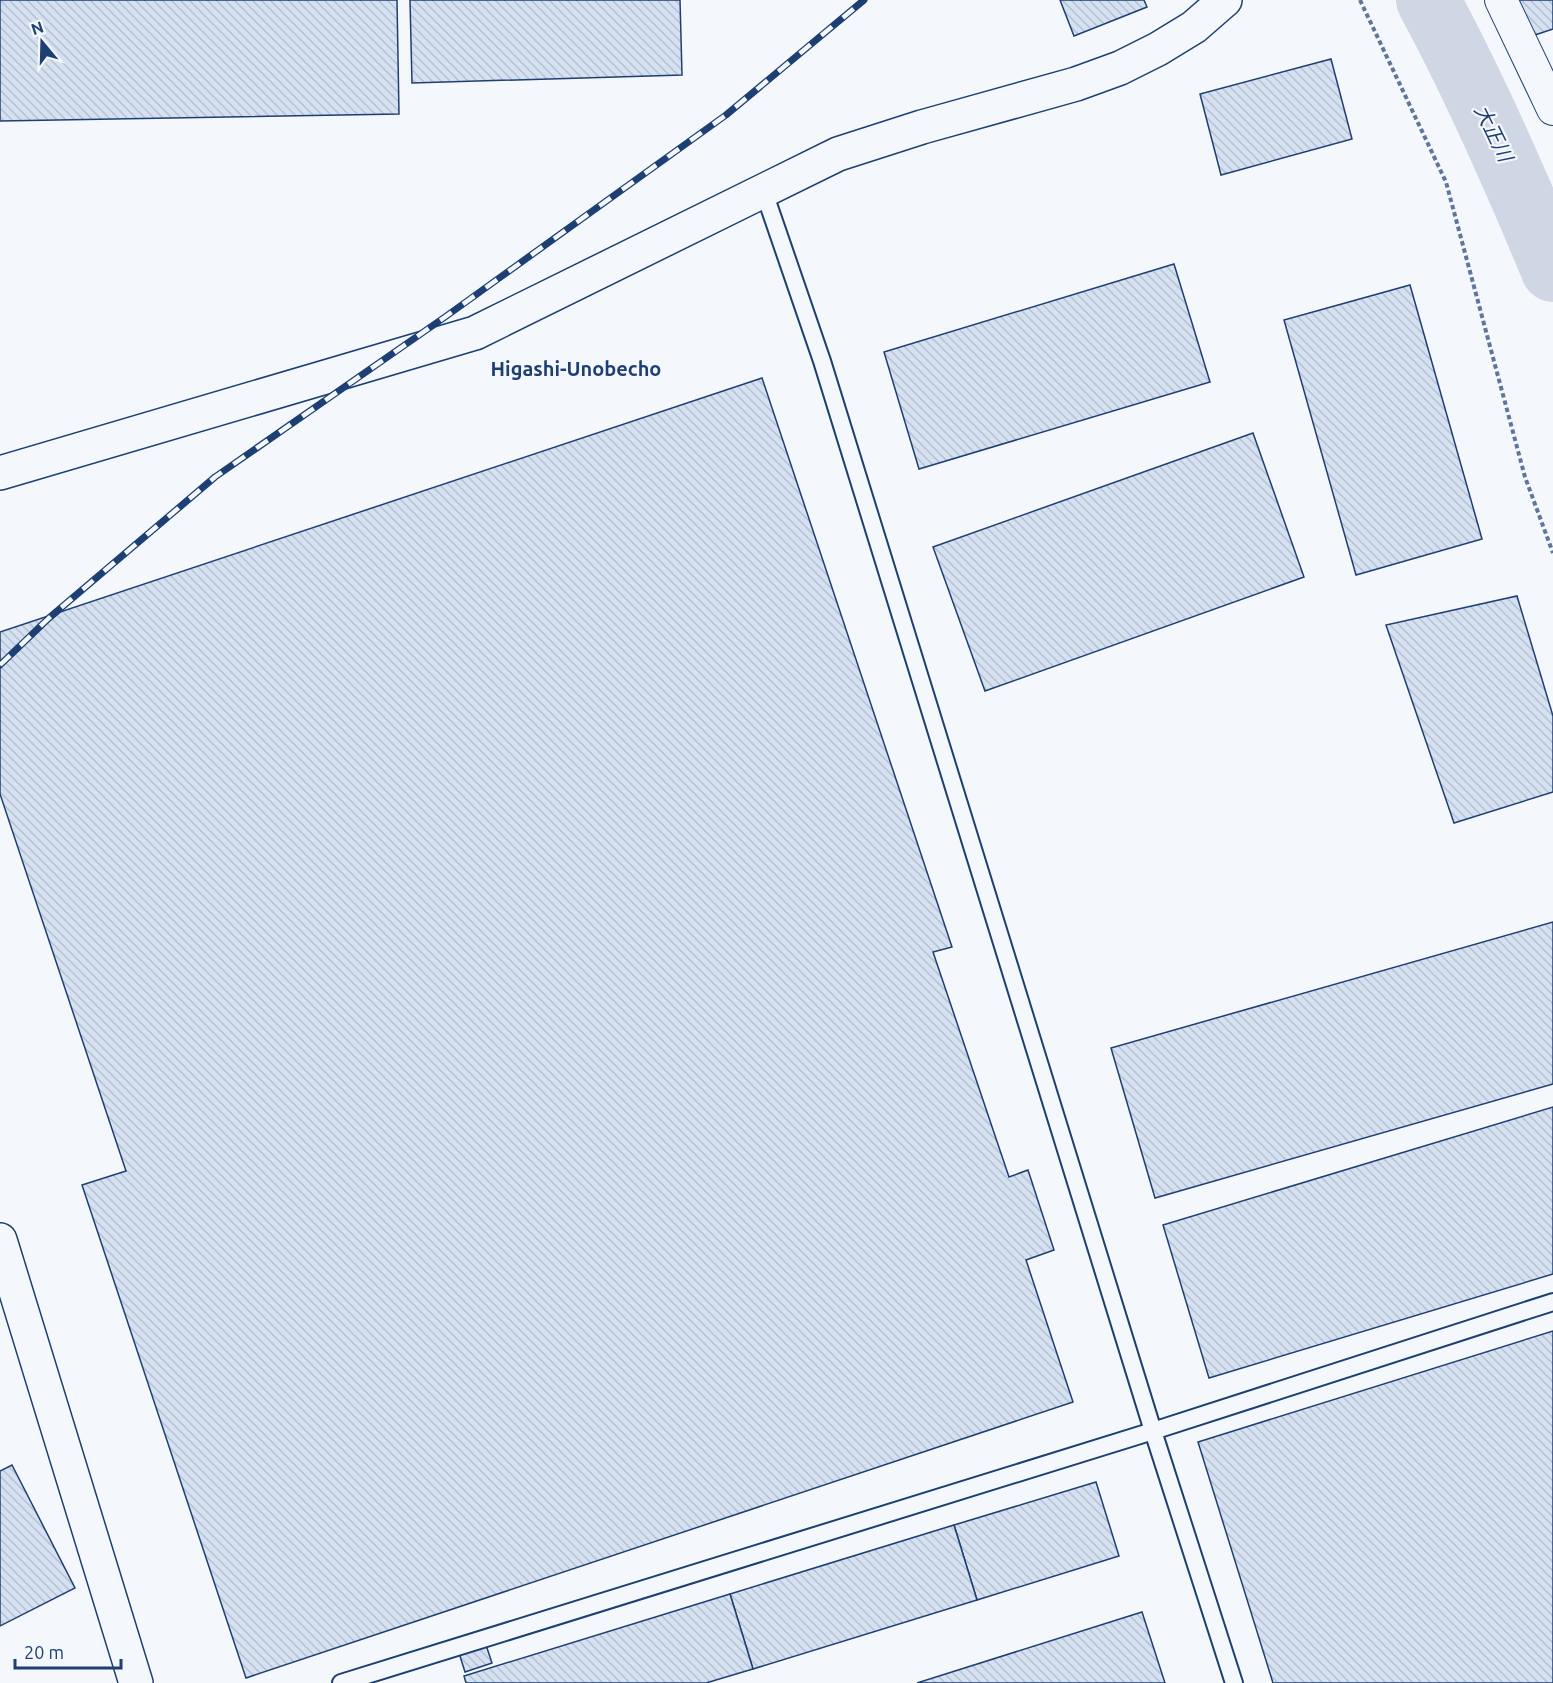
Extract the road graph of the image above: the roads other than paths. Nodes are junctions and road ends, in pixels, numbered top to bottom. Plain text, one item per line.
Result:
1 (1225, 0) edge
2 (1502, 0) edge
3 (1553, 109) edge
4 (764, 192) junction
5 (0, 472) edge
6 (0, 1240) edge
7 (1553, 1302) edge
8 (1153, 1431) junction
9 (136, 1683) edge
10 (341, 1683) edge
11 (1234, 1683) edge

1 - 4 street
2 - 3 street
4 - 5 street
4 - 8 lane
6 - 9 street
7 - 8 lane
8 - 10 lane
8 - 11 lane

